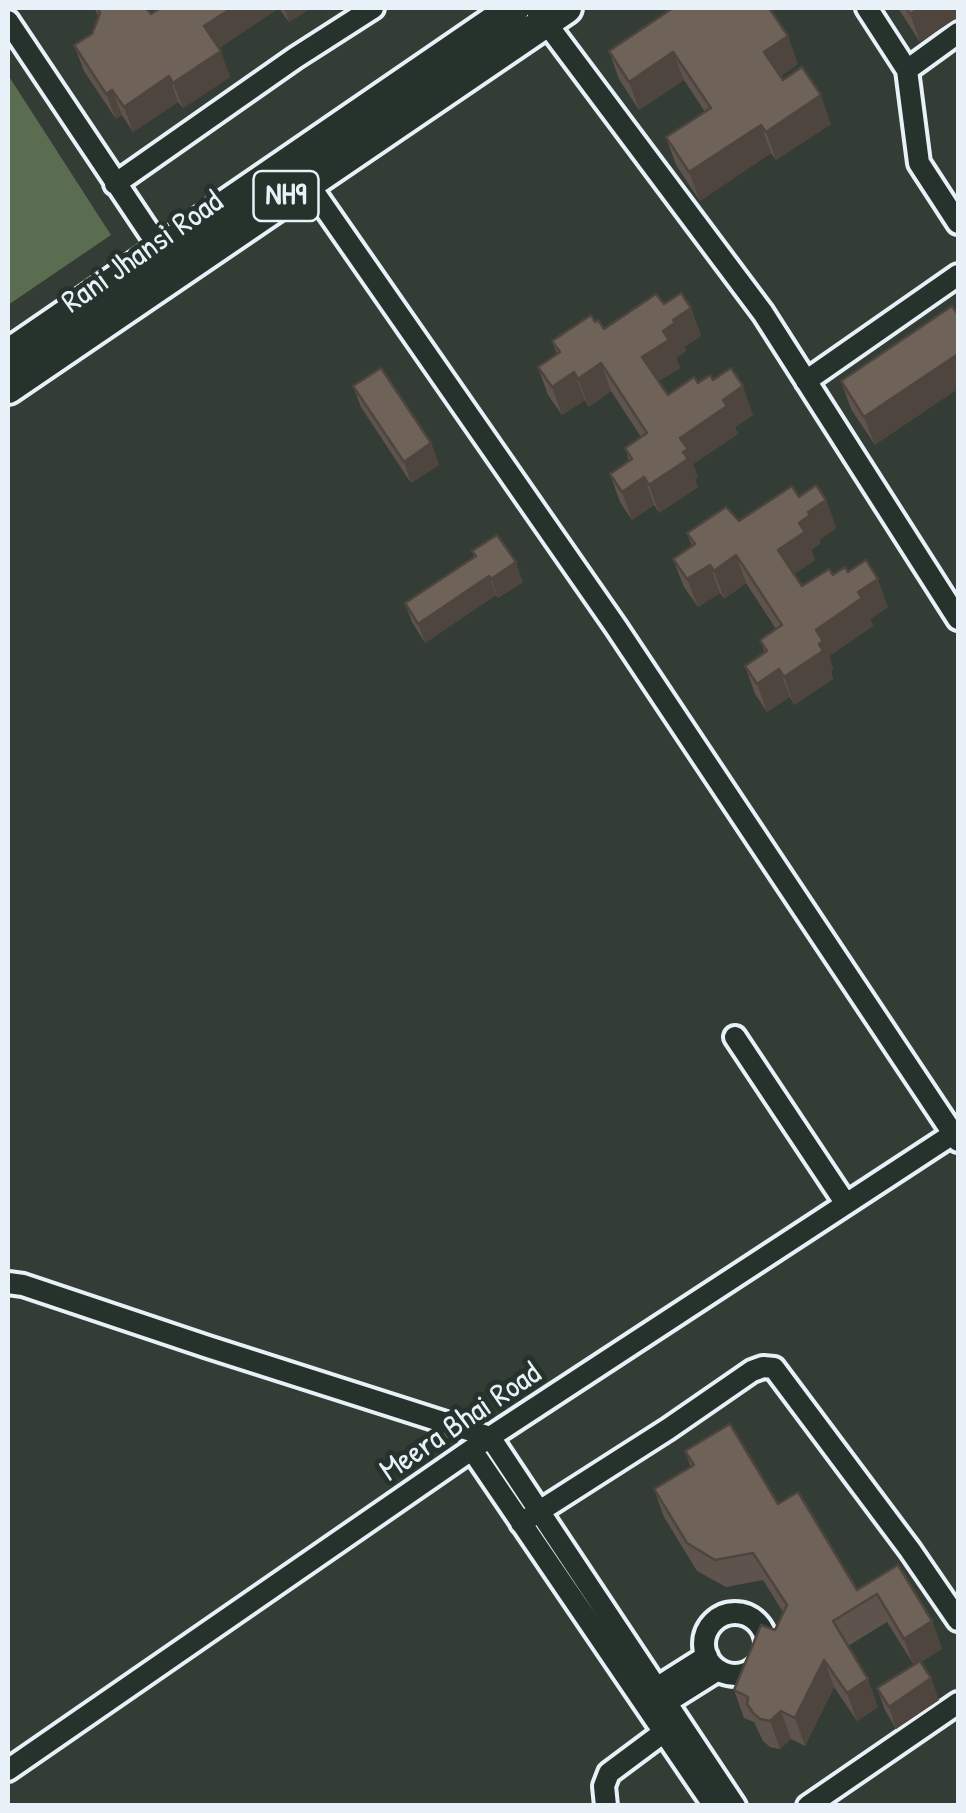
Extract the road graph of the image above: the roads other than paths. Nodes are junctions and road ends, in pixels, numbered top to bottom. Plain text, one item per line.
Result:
1 (373, 8) edge
2 (514, 8) edge
3 (867, 8) edge
4 (549, 12) edge
5 (8, 21) edge
6 (958, 33) edge
7 (907, 70) junction
8 (307, 182) junction
9 (115, 184) junction
10 (958, 223) edge
11 (160, 250) junction
12 (958, 275) edge
13 (8, 355) edge
14 (806, 381) junction
15 (8, 388) edge
16 (958, 619) edge
17 (735, 1037) dead end
18 (956, 1137) edge
19 (846, 1204) junction
20 (8, 1283) edge
21 (490, 1437) junction
22 (472, 1450) junction
23 (540, 1510) junction
24 (521, 1522) junction
25 (958, 1620) edge
26 (713, 1663) dead end
27 (654, 1700) junction
28 (958, 1703) edge
29 (672, 1732) junction
30 (8, 1770) edge
31 (606, 1806) edge
32 (714, 1806) edge
33 (736, 1806) edge
34 (808, 1806) edge

1 - 9 street
2 - 11 highway, Rani Jhansi Road / NH9
3 - 7 street
4 - 8 highway, Rani Jhansi Road / NH9
4 - 14 street
5 - 9 street
6 - 7 street
7 - 10 street
8 - 15 highway, Rani Jhansi Road / NH9
8 - 18 street
9 - 11 street
11 - 13 highway, Rani Jhansi Road / NH9
12 - 14 street
14 - 16 street
17 - 19 street
18 - 19 street, Meera Bhai Road
19 - 21 street, Meera Bhai Road
20 - 21 street
21 - 22 street, Meera Bhai Road
21 - 23 street
22 - 24 street
22 - 30 street, Meera Bhai Road
23 - 24 street
23 - 25 street
23 - 27 street
24 - 27 street
26 - 27 street
27 - 29 street
28 - 34 street
29 - 31 street
29 - 32 street
29 - 33 street

